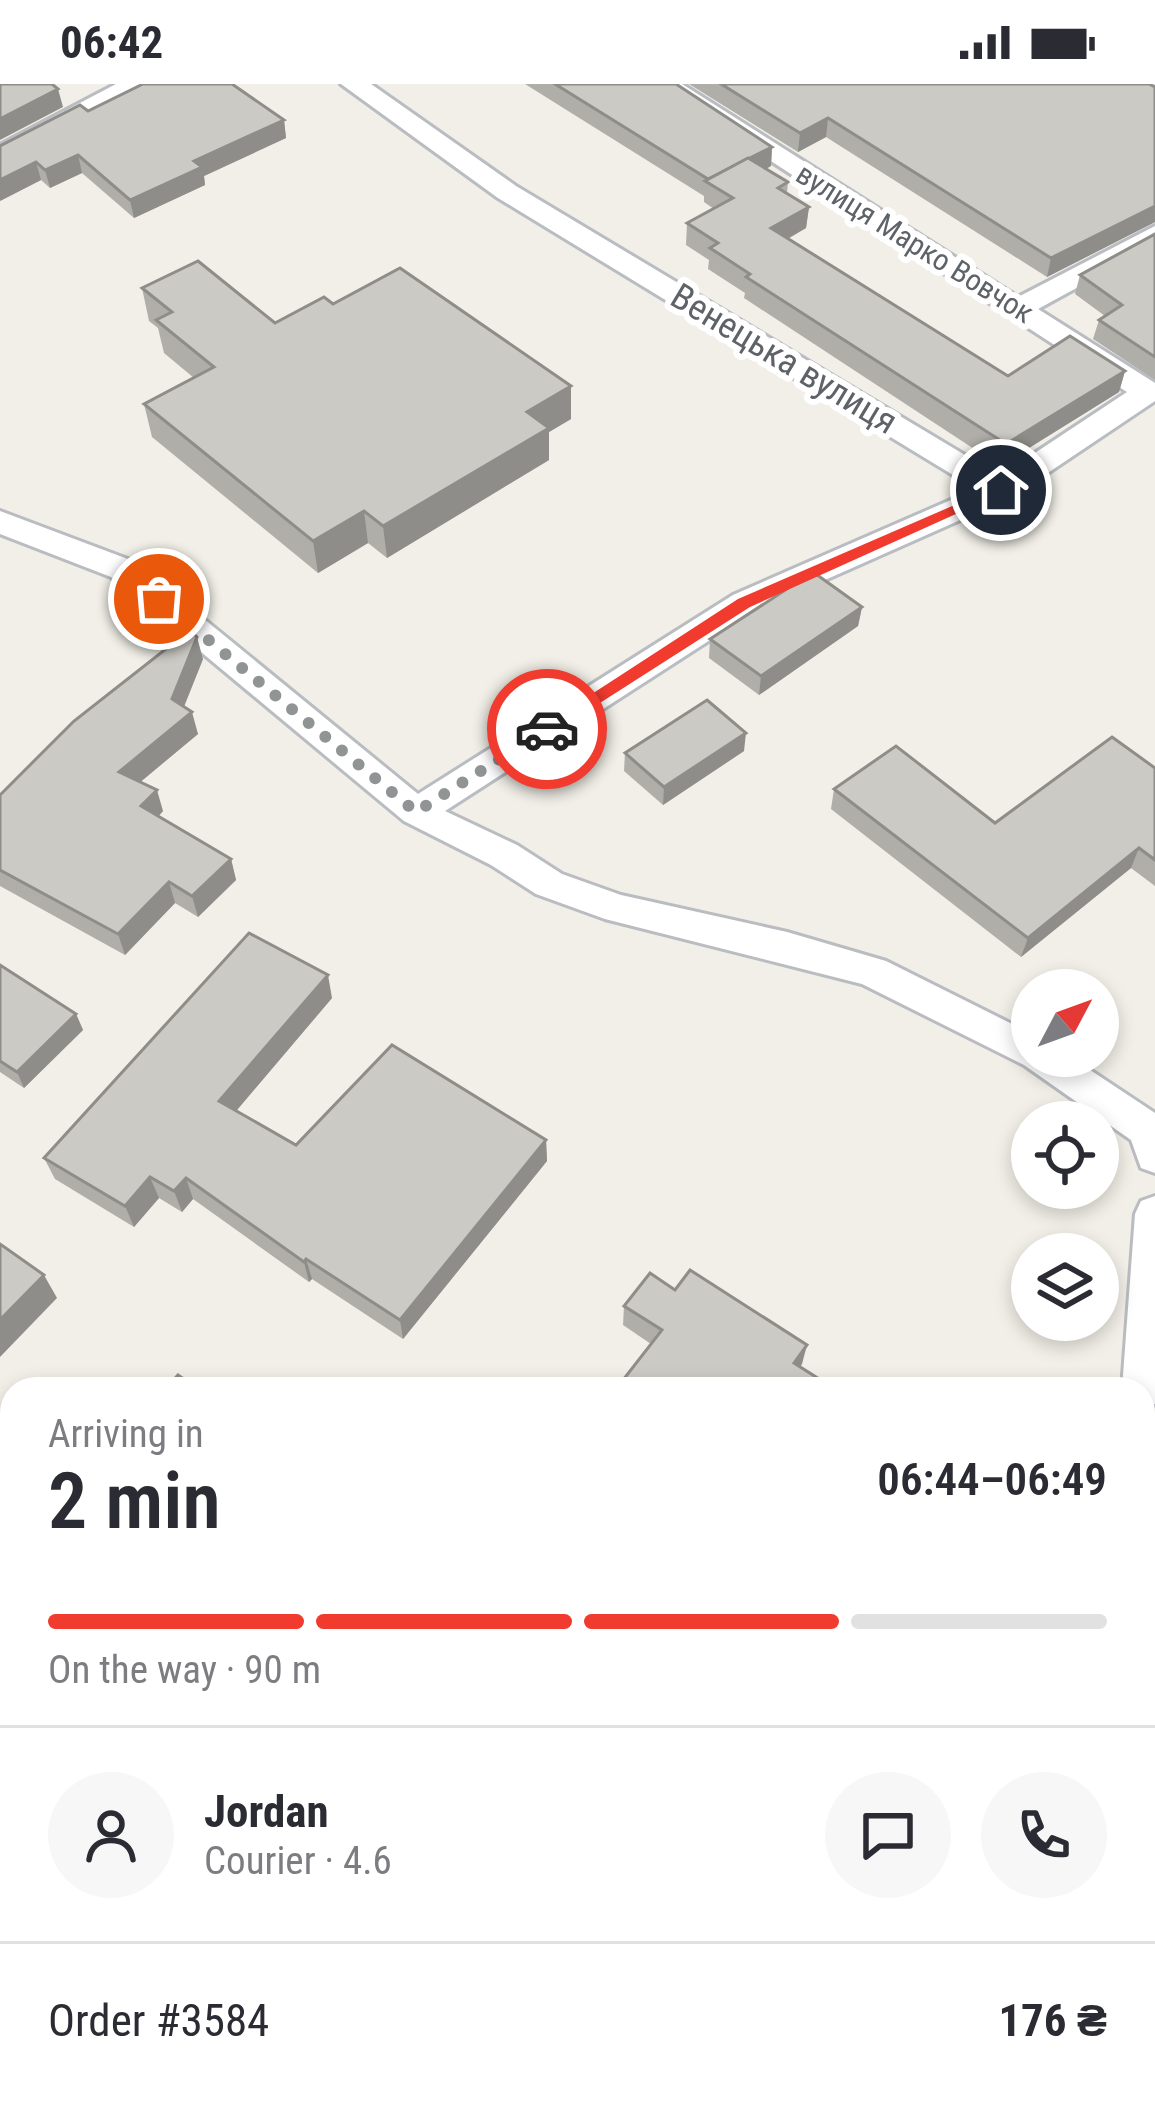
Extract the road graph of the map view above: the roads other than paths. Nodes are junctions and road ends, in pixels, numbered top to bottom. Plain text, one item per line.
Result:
1 (135, 84) edge
2 (355, 84) edge
3 (665, 84) edge
4 (0, 155) edge
5 (1155, 234) edge
6 (1017, 309) junction
7 (1001, 490) junction
8 (0, 522) edge
9 (416, 812) junction
10 (1011, 1041) edge
11 (1066, 1077) edge
12 (1152, 1143) edge
13 (1155, 1214) edge
14 (1143, 1377) edge

1 - 4 street
2 - 7 street, Венецька вулиця
3 - 6 street, вулиця Марко Вовчок
5 - 6 street
6 - 7 street, вулиця Марко Вовчок
7 - 9 street
8 - 9 street
9 - 10 street
11 - 12 street
13 - 14 street

